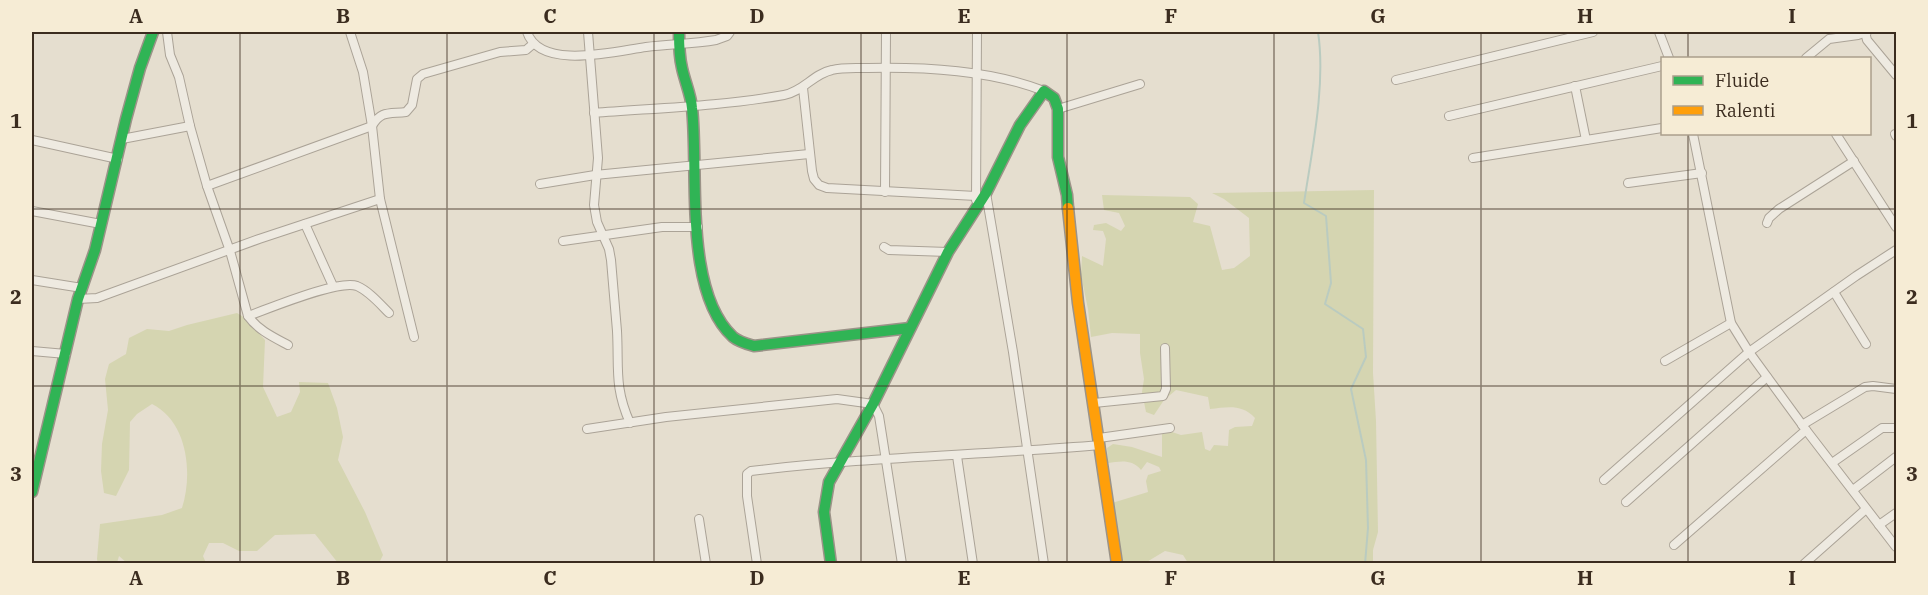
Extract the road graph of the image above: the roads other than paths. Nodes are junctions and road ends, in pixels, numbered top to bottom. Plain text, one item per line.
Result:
1 (153, 32) edge
2 (167, 32) edge
3 (351, 32) edge
4 (527, 32) edge
5 (588, 32) edge
6 (730, 32) edge
7 (886, 32) edge
8 (977, 32) edge
9 (1593, 32) edge
10 (1659, 32) edge
11 (1866, 32) edge
12 (679, 37) edge
13 (533, 44) junction
14 (591, 56) junction
15 (1669, 57) edge
16 (1807, 57) edge
17 (1661, 66) edge
18 (886, 68) junction
19 (978, 73) junction
20 (1896, 75) edge
21 (1396, 80) dead end
22 (1140, 84) dead end
23 (1575, 86) junction
24 (803, 88) junction
25 (1044, 91) junction
26 (692, 106) junction
27 (1058, 109) junction
28 (594, 112) junction
29 (1449, 116) dead end
30 (190, 126) junction
31 (372, 126) junction
32 (1661, 128) edge
33 (1694, 135) edge
34 (1837, 135) edge
35 (122, 139) junction
36 (32, 140) edge
37 (1586, 140) junction
38 (809, 154) junction
39 (1473, 158) dead end
40 (118, 159) junction
41 (1854, 161) junction
42 (694, 166) junction
43 (1701, 173) junction
44 (595, 175) junction
45 (1628, 183) dead end
46 (540, 184) dead end
47 (207, 186) junction
48 (885, 192) junction
49 (981, 194) junction
50 (380, 199) junction
51 (32, 211) edge
52 (1767, 223) dead end
53 (101, 224) junction
54 (305, 224) junction
55 (698, 227) junction
56 (1896, 227) edge
57 (602, 235) junction
58 (616, 235) junction
59 (563, 241) dead end
60 (884, 247) dead end
61 (609, 249) junction
62 (230, 250) junction
63 (1896, 250) edge
64 (948, 252) junction
65 (32, 280) edge
66 (333, 286) junction
67 (82, 288) junction
68 (1834, 292) junction
69 (78, 299) junction
70 (389, 313) dead end
71 (248, 316) junction
72 (1731, 323) junction
73 (910, 328) junction
74 (414, 337) dead end
75 (1866, 344) dead end
76 (288, 345) dead end
77 (1165, 348) dead end
78 (32, 351) edge
79 (1749, 352) junction
80 (66, 354) junction
81 (1665, 361) dead end
82 (1767, 377) junction
83 (1896, 389) edge
84 (1094, 403) junction
85 (873, 404) junction
86 (630, 423) junction
87 (1170, 428) dead end
88 (1804, 428) junction
89 (1896, 428) edge
90 (587, 429) dead end
91 (1099, 441) junction
92 (1028, 451) junction
93 (957, 456) junction
94 (1896, 457) edge
95 (886, 459) junction
96 (841, 463) junction
97 (1832, 463) junction
98 (1604, 480) dead end
99 (1853, 490) junction
100 (32, 492) edge
101 (1626, 502) dead end
102 (1866, 509) junction
103 (1896, 513) edge
104 (699, 519) dead end
105 (1879, 525) junction
106 (1674, 545) dead end
107 (1896, 547) edge
108 (706, 564) edge
109 (757, 564) edge
110 (831, 564) edge
111 (902, 564) edge
112 (973, 564) edge
113 (1044, 564) edge
114 (1117, 564) edge
115 (1804, 564) edge

1 - 35 street
2 - 30 street
3 - 31 street
4 - 13 street
5 - 14 street
6 - 12 street
7 - 18 street
8 - 19 street
9 - 21 street
10 - 15 street
11 - 16 street
11 - 20 street
12 - 14 street
12 - 26 street
13 - 14 street
13 - 31 street
14 - 28 street
17 - 23 street
18 - 19 street
18 - 24 street
18 - 48 street
19 - 25 street
19 - 49 street
22 - 27 street
23 - 29 street
23 - 37 street
24 - 26 street
24 - 38 street
25 - 27 street
25 - 49 street
26 - 28 street
26 - 42 street
27 - 84 street
28 - 44 street
30 - 35 street
30 - 47 street
31 - 47 street
31 - 50 street
32 - 37 street
33 - 43 street
34 - 41 street
35 - 40 street
36 - 40 street
37 - 39 street
38 - 42 street
38 - 48 street
40 - 53 street
41 - 52 street
41 - 56 street
42 - 44 street
42 - 55 street
43 - 45 street
43 - 72 street
44 - 46 street
44 - 57 street
47 - 62 street
48 - 49 street
49 - 64 street
49 - 92 street
50 - 54 street
50 - 74 street
51 - 53 street
53 - 67 street
54 - 62 street
54 - 66 street
55 - 58 street
55 - 73 street
57 - 58 street
57 - 59 street
57 - 61 street
58 - 61 street
60 - 64 street
61 - 86 street
62 - 69 street
62 - 71 street
63 - 68 street
64 - 73 street
65 - 67 street
66 - 70 street
66 - 71 street
67 - 69 street
68 - 75 street
68 - 79 street
69 - 80 street
71 - 76 street
72 - 79 street
72 - 81 street
73 - 85 street
77 - 84 street
78 - 80 street
79 - 82 street
79 - 98 street
80 - 100 street
82 - 88 street
82 - 101 street
83 - 88 street
84 - 91 street
85 - 86 street
85 - 95 street
85 - 96 street
86 - 90 street
87 - 91 street
88 - 97 street
88 - 106 street
89 - 97 street
91 - 92 street
91 - 114 street
92 - 93 street
92 - 113 street
93 - 95 street
93 - 112 street
94 - 99 street
95 - 96 street
95 - 111 street
96 - 109 street
96 - 110 street
97 - 99 street
99 - 102 street
102 - 105 street
102 - 115 street
103 - 105 street
104 - 108 street
105 - 107 street

